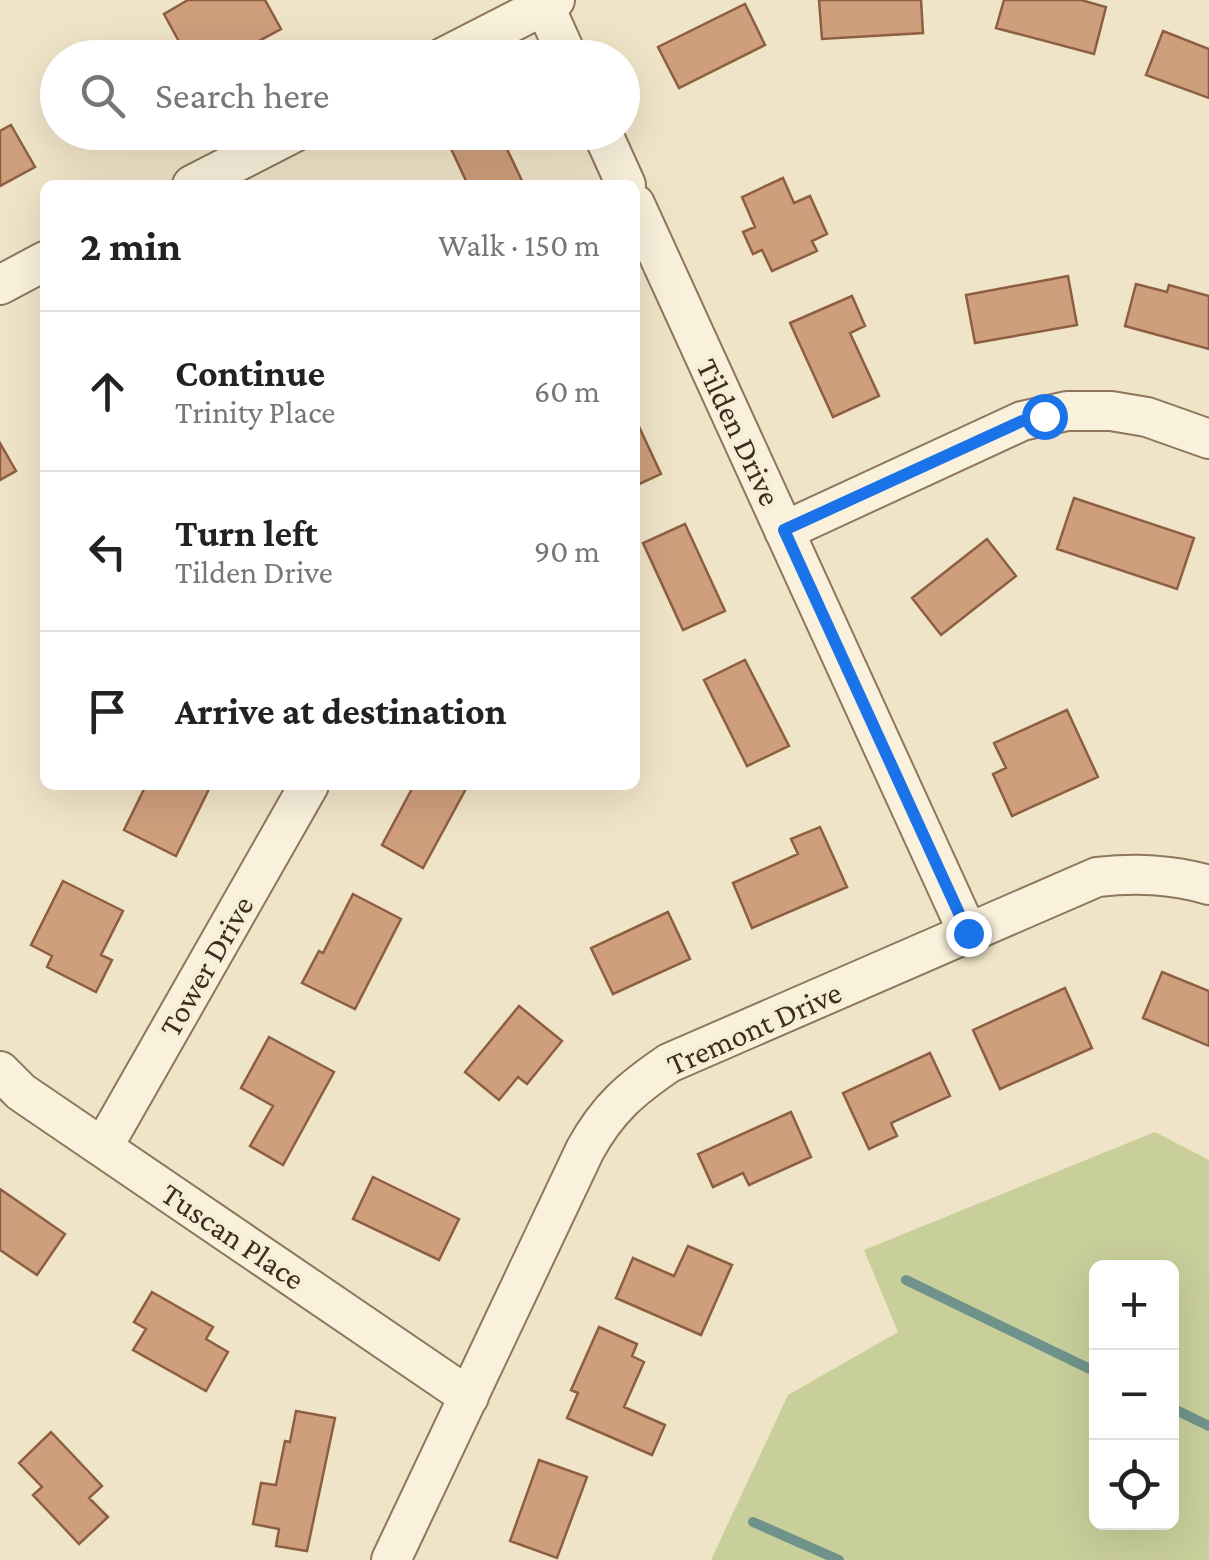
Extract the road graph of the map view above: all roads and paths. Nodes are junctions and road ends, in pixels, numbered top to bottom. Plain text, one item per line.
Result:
1 (547, 2) edge
2 (476, 40) edge
3 (561, 40) edge
4 (260, 150) edge
5 (610, 150) edge
6 (202, 180) edge
7 (624, 180) edge
8 (640, 215) edge
9 (40, 264) edge
10 (0, 285) edge
11 (1209, 439) edge
12 (784, 530) junction
13 (306, 790) edge
14 (1209, 885) edge
15 (968, 933) junction
16 (0, 1070) edge
17 (102, 1147) junction
18 (468, 1397) junction
19 (391, 1560) edge

1 - 2 street
1 - 3 street
4 - 6 street
5 - 7 street
8 - 12 street, Tilden Drive
9 - 10 street
11 - 12 street
12 - 15 street, Tilden Drive
13 - 17 street, Tower Drive
14 - 15 street, Tremont Drive
15 - 18 street, Tremont Drive
16 - 17 street, Tuscan Place
17 - 18 street, Tuscan Place
18 - 19 street, Tremont Drive

